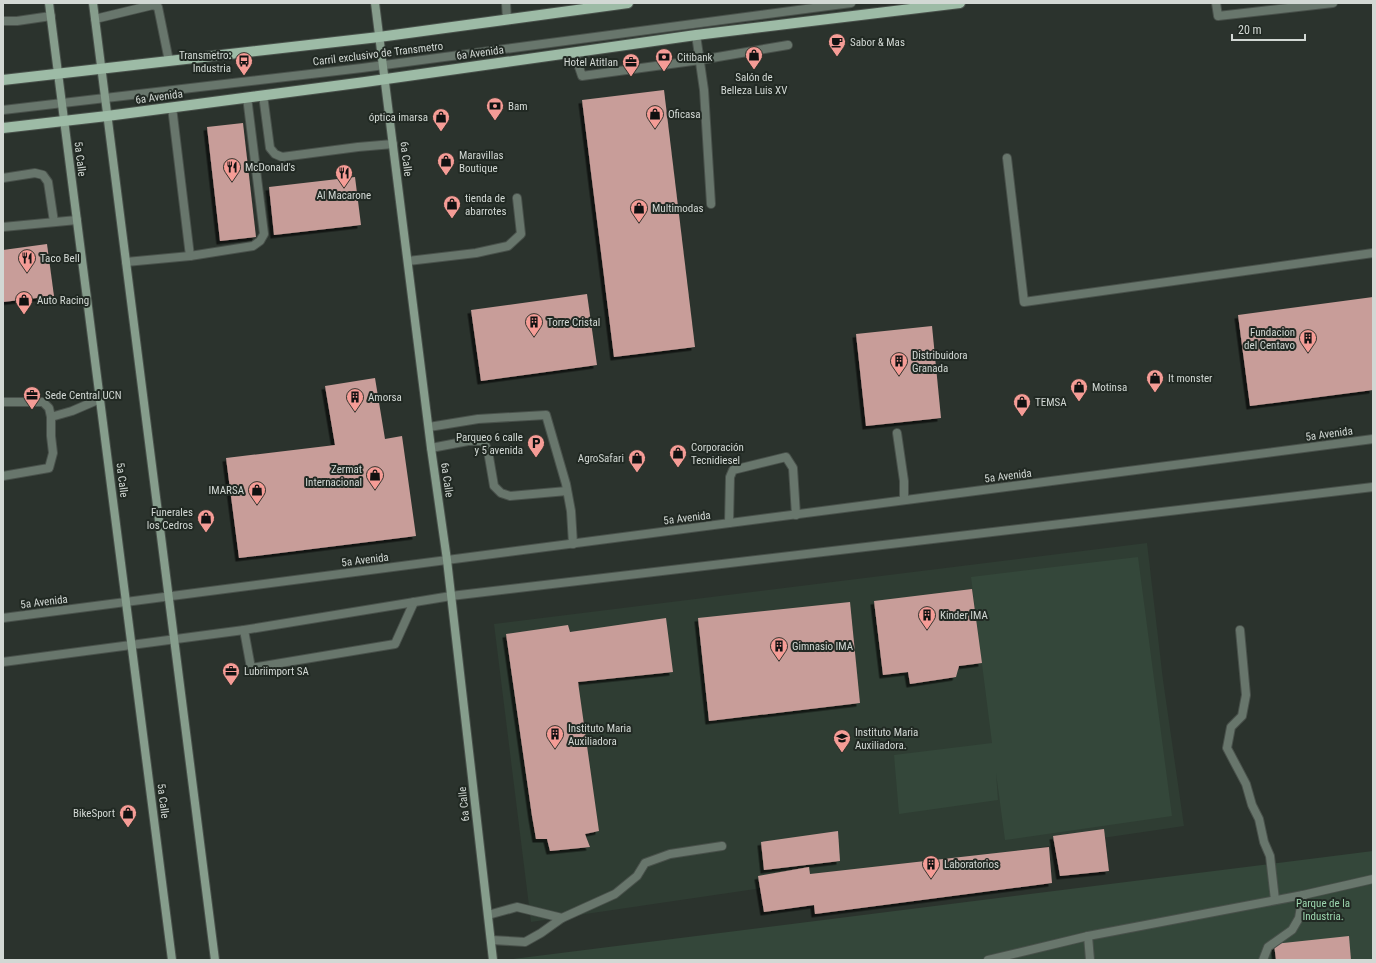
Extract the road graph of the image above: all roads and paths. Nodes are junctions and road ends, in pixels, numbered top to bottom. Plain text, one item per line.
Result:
1 (49, 3) edge
2 (93, 3) edge
3 (375, 3) edge
4 (506, 3) edge
5 (628, 3) edge
6 (850, 3) edge
7 (960, 3) edge
8 (1216, 3) edge
9 (1333, 3) edge
10 (591, 6) edge
11 (51, 16) junction
12 (95, 19) junction
13 (507, 20) junction
14 (3, 21) edge
15 (696, 35) junction
16 (379, 37) junction
17 (788, 45) dead end
18 (574, 52) junction
19 (700, 60) junction
20 (169, 61) junction
21 (382, 65) junction
22 (101, 69) junction
23 (58, 73) junction
24 (385, 79) junction
25 (3, 80) edge
26 (263, 95) junction
27 (247, 97) junction
28 (105, 99) junction
29 (62, 104) junction
30 (172, 107) junction
31 (3, 110) edge
32 (107, 116) junction
33 (64, 120) junction
34 (3, 128) edge
35 (393, 144) junction
36 (1007, 158) dead end
37 (3, 178) edge
38 (517, 198) dead end
39 (710, 204) dead end
40 (77, 220) junction
41 (54, 222) junction
42 (3, 226) edge
43 (1373, 253) edge
44 (190, 256) junction
45 (408, 261) junction
46 (126, 262) junction
47 (100, 399) junction
48 (3, 402) edge
49 (51, 417) junction
50 (429, 427) junction
51 (897, 433) dead end
52 (1373, 439) edge
53 (431, 448) junction
54 (3, 476) edge
55 (1373, 487) edge
56 (567, 491) junction
57 (904, 500) junction
58 (796, 515) junction
59 (729, 523) junction
60 (573, 544) junction
61 (447, 560) junction
62 (169, 596) junction
63 (452, 596) junction
64 (126, 602) junction
65 (414, 602) junction
66 (3, 618) edge
67 (244, 630) junction
68 (1240, 630) dead end
69 (174, 639) junction
70 (132, 644) junction
71 (3, 662) edge
72 (722, 846) dead end
73 (1373, 879) edge
74 (1303, 895) junction
75 (1274, 900) junction
76 (488, 915) junction
77 (562, 918) junction
78 (1088, 936) junction
79 (491, 940) junction
80 (172, 960) edge
81 (215, 960) edge
82 (493, 960) edge
83 (988, 960) edge
84 (1090, 960) edge
85 (1263, 960) edge

1 - 11 main road, 5a Calle
2 - 12 main road
3 - 16 main road, 6a Calle
4 - 13 street
5 - 10 main road
6 - 21 street, Carril exclusivo de Transmetro
7 - 15 main road, 6a Avenida
8 - 9 street
10 - 13 main road
11 - 14 street
11 - 23 main road, 5a Calle
12 - 20 street
12 - 22 main road
13 - 16 main road
15 - 18 main road, 6a Avenida
15 - 19 street
16 - 20 main road
16 - 21 main road, 6a Calle
17 - 19 street
18 - 19 street
18 - 24 main road, 6a Avenida
19 - 39 street
20 - 22 main road
21 - 24 main road, 6a Calle
21 - 28 street, Carril exclusivo de Transmetro
22 - 23 main road
22 - 28 main road
23 - 25 main road
23 - 29 main road, 5a Calle
24 - 26 main road, 6a Avenida
24 - 35 main road, 6a Calle
26 - 27 main road, 6a Avenida
26 - 35 street
27 - 30 main road, 6a Avenida
27 - 44 street
28 - 29 street, Carril exclusivo de Transmetro
28 - 32 main road
29 - 31 street, Carril exclusivo de Transmetro
29 - 33 main road, 5a Calle
30 - 32 main road, 6a Avenida
30 - 44 street
32 - 33 main road, 6a Avenida
32 - 46 main road
33 - 34 main road, 6a Avenida
33 - 40 main road, 5a Calle
35 - 45 main road, 6a Calle
36 - 43 street
37 - 41 street
38 - 45 street
40 - 41 street
40 - 47 main road, 5a Calle
41 - 42 street
44 - 46 street
45 - 50 main road, 6a Calle
46 - 62 main road
47 - 49 street
47 - 64 main road, 5a Calle
48 - 49 street
49 - 54 street
50 - 53 main road, 6a Calle
50 - 56 street
51 - 57 street
52 - 57 street, 5a Avenida
53 - 56 street
53 - 61 main road, 6a Calle
55 - 63 street
56 - 60 street
57 - 58 street, 5a Avenida
58 - 59 street, 5a Avenida
58 - 59 street
59 - 60 street, 5a Avenida
60 - 61 street, 5a Avenida
61 - 62 street, 5a Avenida
61 - 63 main road, 6a Calle
62 - 64 street, 5a Avenida
62 - 69 main road
63 - 65 street
63 - 76 main road, 6a Calle
64 - 66 street, 5a Avenida
64 - 70 main road, 5a Calle
65 - 67 street
65 - 67 street
67 - 69 street
68 - 75 street
69 - 70 street
69 - 81 main road
70 - 71 street
70 - 80 main road, 5a Calle
72 - 77 street
73 - 74 street
74 - 75 street
74 - 85 street
75 - 78 street
76 - 77 street
76 - 79 main road, 6a Calle
77 - 79 street
78 - 83 street
78 - 84 street
79 - 82 main road, 6a Calle

